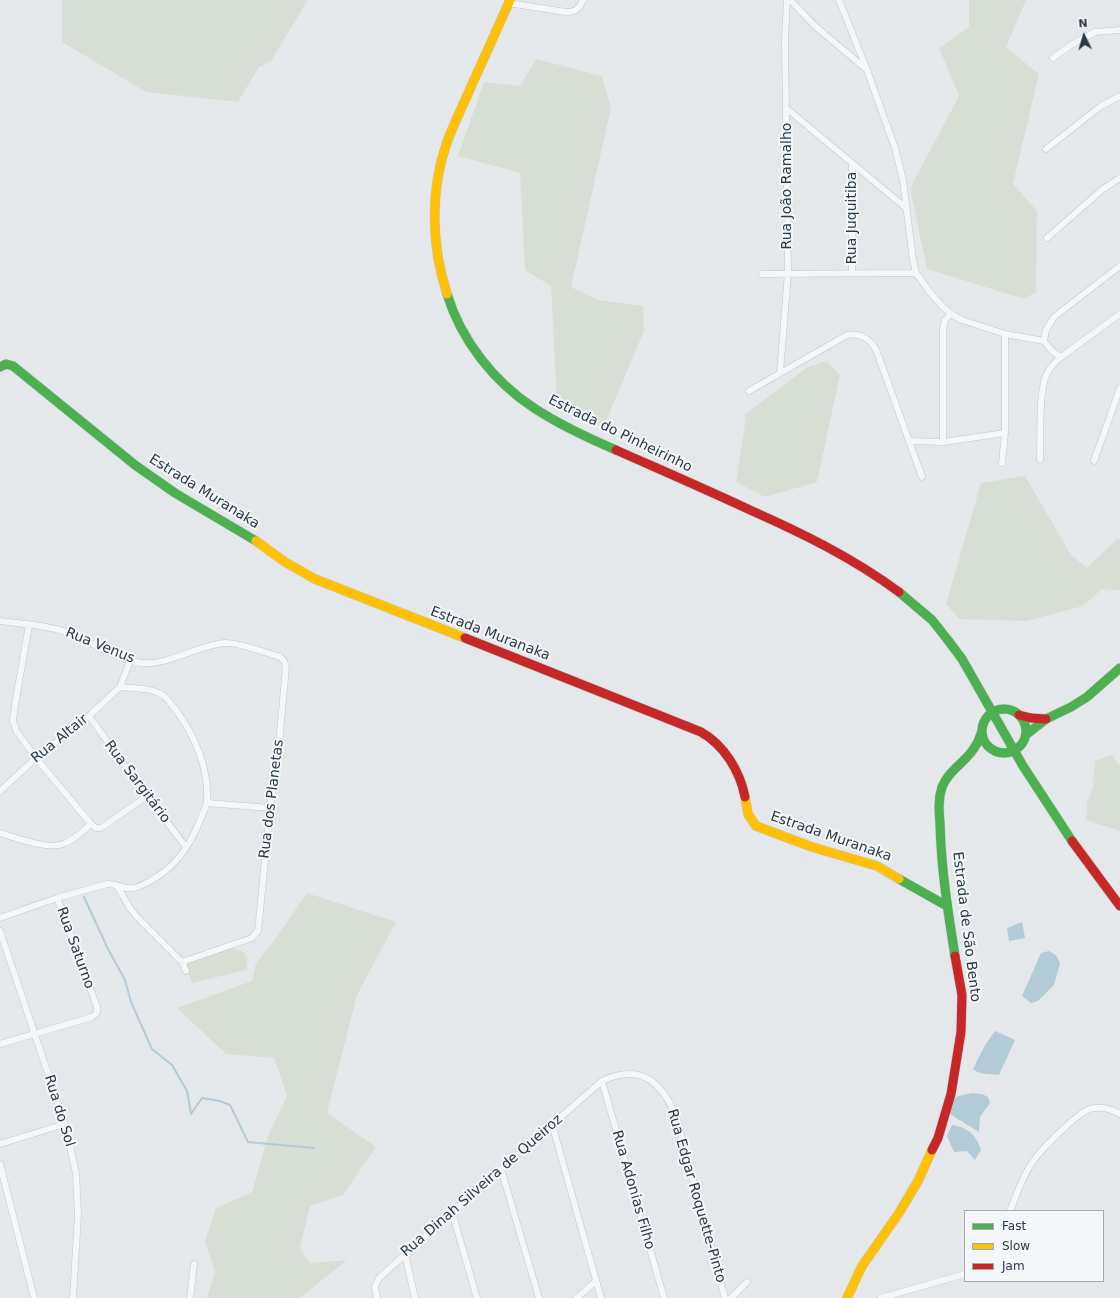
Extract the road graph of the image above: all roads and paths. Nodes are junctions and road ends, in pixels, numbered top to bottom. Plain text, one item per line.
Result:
1 (583, 0) edge
2 (787, 0) edge
3 (790, 0) edge
4 (839, 0) edge
5 (509, 1) edge
6 (1120, 30) edge
7 (1053, 58) dead end
8 (867, 70) junction
9 (1120, 96) edge
10 (786, 108) junction
11 (1046, 149) dead end
12 (852, 164) junction
13 (1120, 178) edge
14 (906, 208) junction
15 (1047, 238) dead end
16 (1120, 266) edge
17 (788, 273) junction
18 (852, 273) junction
19 (916, 273) junction
20 (762, 274) dead end
21 (952, 314) junction
22 (1120, 314) edge
23 (1005, 334) junction
24 (1044, 341) junction
25 (1061, 357) junction
26 (0, 368) edge
27 (780, 372) junction
28 (1120, 388) edge
29 (748, 391) dead end
30 (1005, 433) junction
31 (909, 441) junction
32 (943, 442) junction
33 (1040, 459) dead end
34 (1094, 461) dead end
35 (1002, 463) dead end
36 (922, 477) dead end
37 (0, 621) edge
38 (29, 625) junction
39 (130, 661) junction
40 (286, 667) joint
41 (1120, 668) edge
42 (120, 687) junction
43 (992, 712) junction
44 (1019, 715) junction
45 (89, 716) junction
46 (1046, 719) junction
47 (982, 731) junction
48 (1027, 734) junction
49 (990, 748) junction
50 (1014, 751) junction
51 (36, 758) junction
52 (965, 758) junction
53 (0, 791) edge
54 (146, 796) junction
55 (207, 803) junction
56 (270, 808) junction
57 (91, 824) junction
58 (0, 833) edge
59 (186, 847) junction
60 (118, 886) junction
61 (57, 898) junction
62 (947, 906) junction
63 (1120, 906) edge
64 (0, 918) edge
65 (0, 931) edge
66 (182, 962) junction
67 (186, 971) dead end
68 (35, 1034) junction
69 (0, 1044) edge
70 (602, 1081) junction
71 (1120, 1114) edge
72 (66, 1124) junction
73 (552, 1124) junction
74 (0, 1144) edge
75 (0, 1164) edge
76 (501, 1169) junction
77 (1010, 1210) edge
78 (452, 1212) junction
79 (405, 1254) junction
80 (194, 1264) dead end
81 (964, 1274) edge
82 (596, 1280) junction
83 (747, 1282) dead end
84 (34, 1298) edge
85 (73, 1298) edge
86 (190, 1298) edge
87 (377, 1298) edge
88 (415, 1298) edge
89 (477, 1298) edge
90 (539, 1298) edge
91 (577, 1298) edge
92 (601, 1298) edge
93 (664, 1298) edge
94 (725, 1298) edge
95 (732, 1298) edge
96 (847, 1298) edge
97 (881, 1298) edge

1 - 5 street
2 - 10 street, Rua João Ramalho
3 - 8 street
4 - 8 street
5 - 43 street, Estrada do Pinheirinho
6 - 7 street
8 - 14 street
9 - 11 street
10 - 12 street
10 - 17 street, Rua João Ramalho
12 - 14 street
12 - 18 street, Rua Juquitiba
13 - 15 street
14 - 19 street
16 - 24 street
17 - 18 street
17 - 20 street
17 - 27 street, Rua João Ramalho
18 - 19 street
19 - 21 street
21 - 23 street
21 - 32 street
22 - 25 street
23 - 24 street
23 - 30 street
24 - 25 street
25 - 33 street
26 - 62 street, Estrada Muranaka
27 - 29 street
27 - 31 street
28 - 34 street
30 - 32 street
30 - 35 street
31 - 32 street
31 - 36 street
37 - 38 street, Rua Venus
38 - 39 street, Rua Venus
38 - 51 street
39 - 40 street, Rua Venus
39 - 42 street
40 - 56 street, Rua dos Planetas
41 - 46 street
42 - 45 street, Rua Altair
42 - 55 street
43 - 44 street
43 - 47 street
43 - 50 street, Estrada do Pinheirinho
44 - 46 street
44 - 48 street
45 - 51 street, Rua Altair
45 - 54 street, Rua Sargitário
46 - 48 street
47 - 49 street
47 - 52 street, Estrada de São Bento
48 - 50 street
49 - 50 street
49 - 52 street, Estrada de São Bento
50 - 63 street, Estrada do Pinheirinho
51 - 53 street, Rua Altair
51 - 57 street
52 - 62 street, Estrada de São Bento
54 - 57 street
54 - 59 street, Rua Sargitário
55 - 56 street
55 - 59 street, Rua Saturno
56 - 66 street, Rua dos Planetas
57 - 58 street
59 - 60 street, Rua Saturno
60 - 61 street, Rua Saturno
60 - 66 street
61 - 64 street
61 - 68 street, Rua Saturno
62 - 96 street, Estrada de São Bento
65 - 68 street, Rua do Sol
66 - 67 street
68 - 69 street
68 - 72 street, Rua do Sol
70 - 73 street, Rua Dinah Silveira de Queiroz
70 - 93 street, Rua Adonias Filho
70 - 94 street, Rua Edgar Roquette-Pinto
71 - 77 street
72 - 74 street
72 - 85 street, Rua do Sol
73 - 76 street, Rua Dinah Silveira de Queiroz
73 - 82 street
75 - 84 street
76 - 78 street, Rua Dinah Silveira de Queiroz
76 - 90 street
78 - 79 street, Rua Dinah Silveira de Queiroz
78 - 89 street
79 - 87 street, Rua Dinah Silveira de Queiroz
79 - 88 street
80 - 86 street
81 - 97 street
82 - 91 street
82 - 92 street
83 - 95 street

